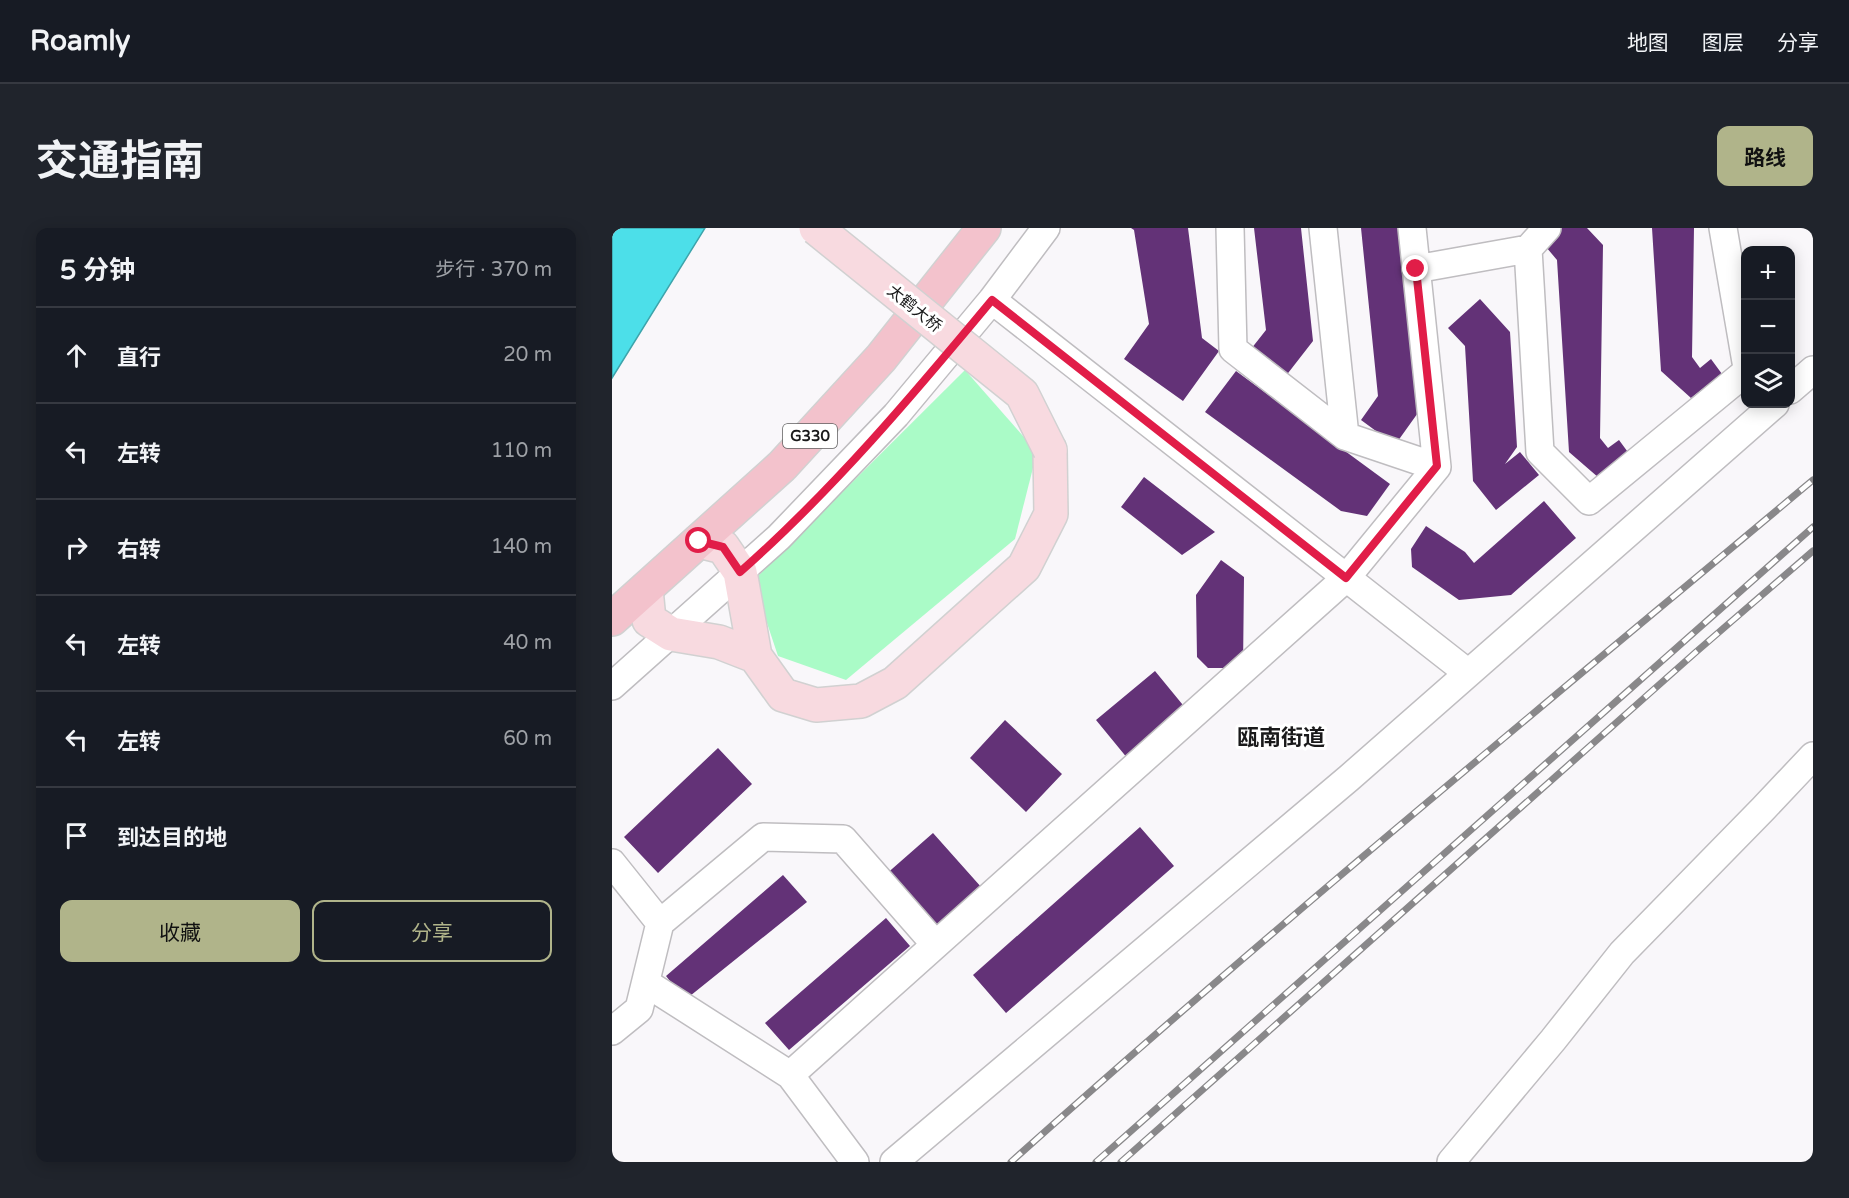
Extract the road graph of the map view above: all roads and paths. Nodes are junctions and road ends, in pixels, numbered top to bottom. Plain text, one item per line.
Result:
1 (816, 228) edge
2 (984, 228) edge
3 (1046, 228) edge
4 (1230, 228) edge
5 (1323, 228) edge
6 (1412, 228) edge
7 (1547, 228) edge
8 (1723, 228) edge
9 (1528, 249) junction
10 (1416, 269) junction
11 (992, 300) junction
12 (1745, 354) edge
13 (1813, 370) edge
14 (1741, 376) edge
15 (1795, 386) edge
16 (1770, 408) edge
17 (1345, 436) junction
18 (1437, 466) junction
19 (699, 541) junction
20 (740, 572) junction
21 (1346, 578) junction
22 (646, 589) junction
23 (612, 619) edge
24 (671, 634) junction
25 (755, 656) junction
26 (1468, 673) junction
27 (612, 686) edge
28 (1813, 756) edge
29 (612, 863) edge
30 (660, 923) junction
31 (935, 944) junction
32 (645, 983) junction
33 (612, 1031) edge
34 (790, 1075) junction
35 (855, 1162) edge
36 (894, 1162) edge
37 (1451, 1162) edge

1 - 25 main road, 太鹤大桥, bridge
2 - 19 highway, G330
3 - 11 street
4 - 17 street
5 - 17 street
6 - 10 street
7 - 9 street
8 - 12 street
9 - 10 street
9 - 14 street
10 - 18 street
11 - 20 street
11 - 21 street
13 - 15 street
16 - 26 street
17 - 18 street
18 - 21 street
19 - 20 main road
19 - 22 highway, G330
20 - 24 street
20 - 25 main road
21 - 26 street
21 - 31 street
22 - 23 highway, G330
22 - 24 main road
24 - 25 main road
24 - 27 street
26 - 36 street
28 - 37 street
29 - 30 street
30 - 31 street
30 - 32 street
31 - 34 street
32 - 33 street
32 - 34 street
34 - 35 street

